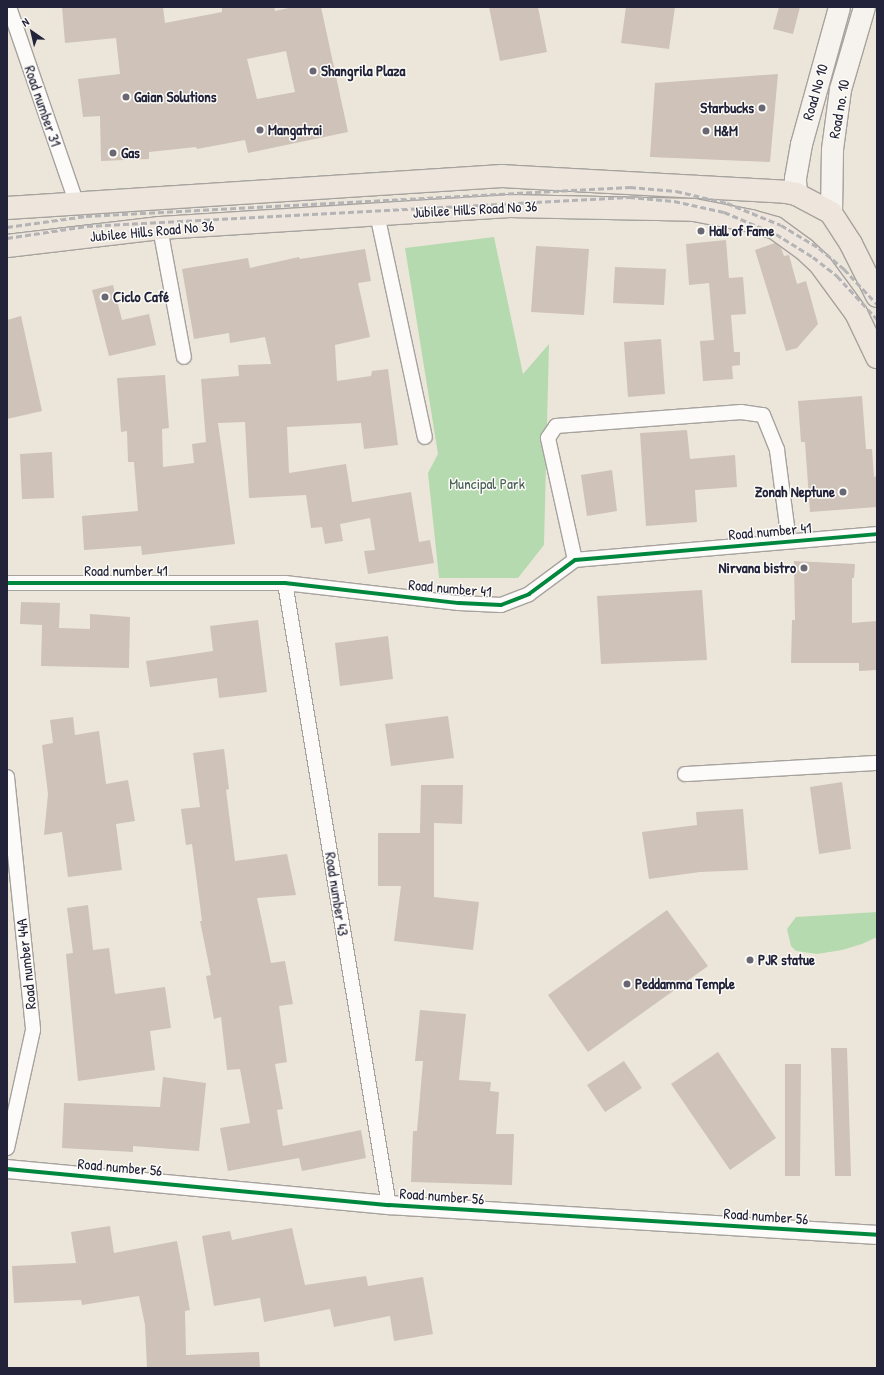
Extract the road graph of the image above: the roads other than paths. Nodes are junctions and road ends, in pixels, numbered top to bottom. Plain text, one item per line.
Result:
1 (9, 7) edge
2 (839, 7) edge
3 (864, 7) edge
4 (801, 144) junction
5 (832, 149) junction
6 (796, 186) junction
7 (304, 187) junction
8 (77, 205) junction
9 (7, 208) edge
10 (831, 213) junction
11 (377, 214) junction
12 (304, 220) junction
13 (160, 228) junction
14 (7, 246) edge
15 (877, 296) edge
16 (184, 357) dead end
17 (877, 357) edge
18 (426, 437) dead end
19 (877, 534) edge
20 (790, 540) junction
21 (575, 560) junction
22 (7, 583) edge
23 (285, 583) junction
24 (877, 763) edge
25 (685, 774) dead end
26 (7, 777) edge
27 (7, 1148) edge
28 (7, 1169) edge
29 (389, 1205) junction
30 (877, 1235) edge

1 - 8 street, Road number 31
2 - 4 main road, Road No 10
3 - 5 main road, Road no. 10
4 - 5 main road
4 - 6 main road, Road No 10
5 - 10 main road, Road no. 10
6 - 7 main road, Jubilee Hills Road No 36
6 - 10 main road, Jubilee Hills Road No 36
7 - 8 main road, Jubilee Hills Road No 36
7 - 12 main road
8 - 9 main road, Jubilee Hills Road No 36
10 - 15 main road
11 - 12 main road, Jubilee Hills Road No 36
11 - 17 main road, Jubilee Hills Road No 36
11 - 18 street
12 - 13 main road, Jubilee Hills Road No 36
13 - 14 main road, Jubilee Hills Road No 36
13 - 16 street
19 - 20 street, Road number 41
20 - 21 street, Road number 41
20 - 21 street
21 - 23 street, Road number 41
22 - 23 street, Road number 41
23 - 29 street, Road number 43
24 - 25 street
26 - 27 street, Road number 44A
28 - 29 street, Road number 56
29 - 30 street, Road number 56

